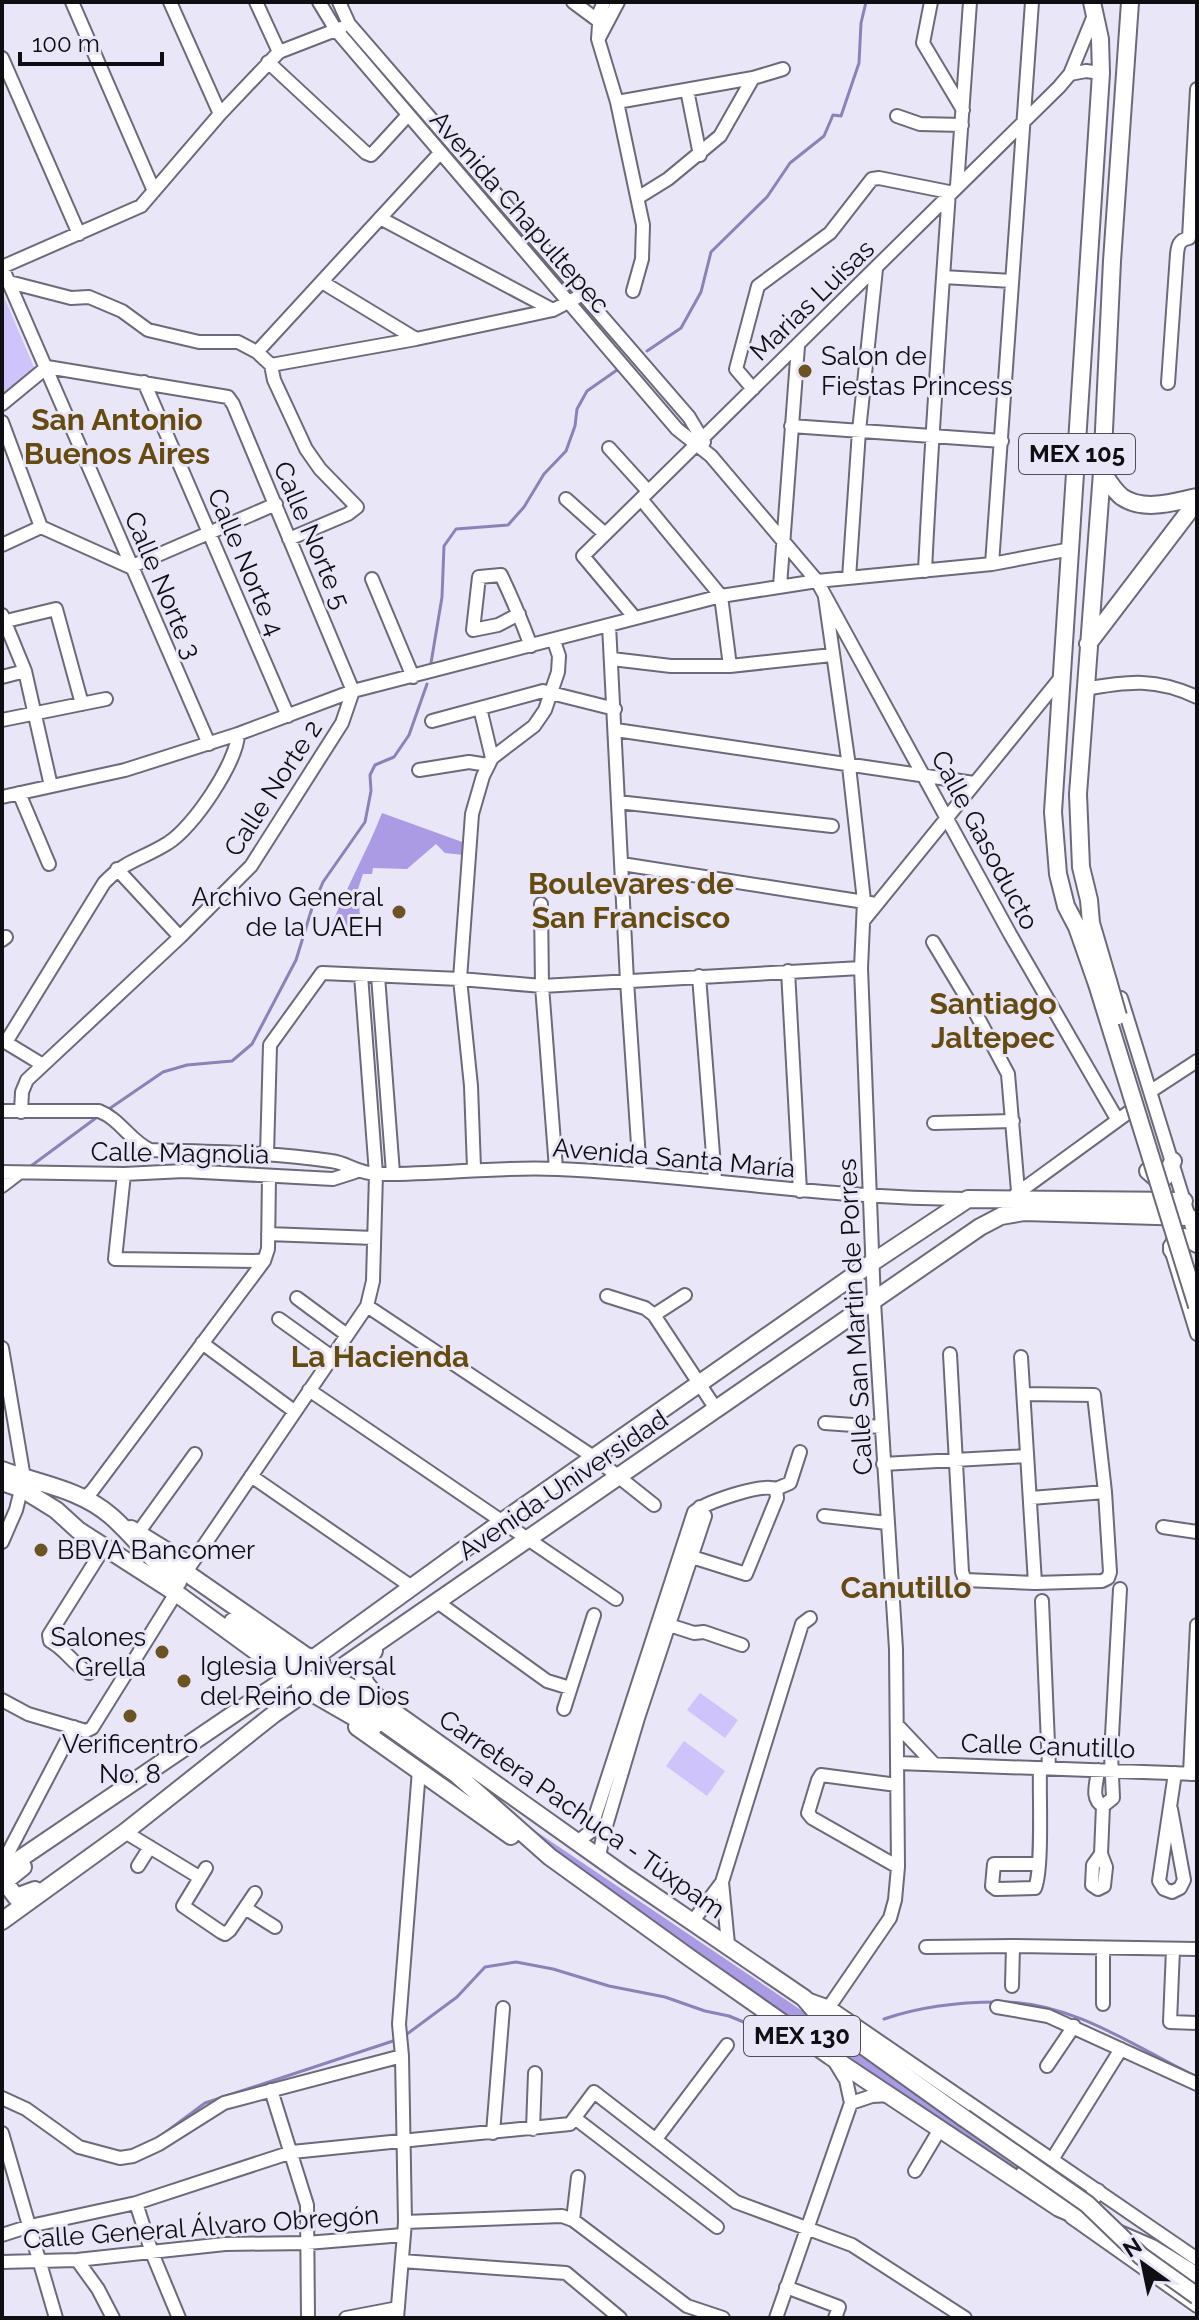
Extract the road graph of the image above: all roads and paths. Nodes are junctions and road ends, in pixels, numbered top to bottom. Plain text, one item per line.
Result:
1 (72, 2) edge
2 (170, 2) edge
3 (256, 2) edge
4 (319, 2) edge
5 (339, 2) edge
6 (573, 2) edge
7 (604, 2) edge
8 (618, 2) edge
9 (931, 2) edge
10 (970, 2) edge
11 (1032, 2) edge
12 (1130, 2) edge
13 (1094, 6) edge
14 (349, 24) junction
15 (602, 24) junction
16 (336, 30) junction
17 (279, 52) junction
18 (2, 58) edge
19 (268, 62) junction
20 (783, 69) dead end
21 (1101, 73) junction
22 (1070, 74) junction
23 (753, 78) junction
24 (1197, 89) edge
25 (687, 90) junction
26 (617, 102) junction
27 (963, 110) junction
28 (220, 114) junction
29 (408, 115) junction
30 (897, 116) dead end
31 (1023, 124) junction
32 (962, 125) junction
33 (440, 153) junction
34 (700, 155) junction
35 (953, 189) junction
36 (154, 191) junction
37 (639, 197) junction
38 (380, 218) junction
39 (79, 234) junction
40 (1193, 238) edge
41 (2, 267) edge
42 (876, 269) junction
43 (943, 277) junction
44 (1012, 281) junction
45 (9, 282) junction
46 (322, 282) junction
47 (633, 291) dead end
48 (582, 295) junction
49 (569, 302) junction
50 (553, 310) junction
51 (416, 339) junction
52 (798, 346) junction
53 (257, 352) junction
54 (271, 365) junction
55 (47, 367) junction
56 (144, 382) junction
57 (1168, 383) dead end
58 (753, 389) junction
59 (2, 404) edge
60 (2, 422) edge
61 (791, 426) junction
62 (859, 431) junction
63 (931, 436) junction
64 (698, 441) junction
65 (1002, 441) junction
66 (609, 448) dead end
67 (1102, 472) junction
68 (644, 495) junction
69 (566, 499) dead end
70 (276, 504) junction
71 (1194, 507) edge
72 (41, 527) junction
73 (210, 533) junction
74 (604, 533) junction
75 (289, 539) junction
76 (782, 540) junction
77 (2, 545) edge
78 (1071, 549) junction
79 (992, 564) junction
80 (130, 567) junction
81 (925, 571) junction
82 (849, 578) junction
83 (372, 579) dead end
84 (817, 581) junction
85 (780, 586) junction
86 (721, 596) junction
87 (825, 597) junction
88 (519, 614) junction
89 (635, 618) junction
90 (3, 620) edge
91 (609, 625) junction
92 (554, 641) junction
93 (1087, 645) junction
94 (531, 646) junction
95 (832, 655) junction
96 (612, 659) junction
97 (730, 666) junction
98 (25, 671) junction
99 (1062, 676) junction
100 (2, 677) edge
101 (413, 677) junction
102 (1085, 689) junction
103 (353, 691) junction
104 (553, 692) junction
105 (1197, 697) edge
106 (106, 699) dead end
107 (82, 704) junction
108 (480, 708) junction
109 (615, 709) junction
110 (36, 714) junction
111 (288, 716) junction
112 (2, 720) edge
113 (432, 721) dead end
114 (616, 730) junction
115 (238, 734) junction
116 (209, 744) junction
117 (490, 761) junction
118 (849, 766) junction
119 (419, 770) dead end
120 (925, 774) junction
121 (974, 783) junction
122 (51, 786) junction
123 (19, 793) junction
124 (2, 797) edge
125 (618, 802) junction
126 (947, 817) junction
127 (832, 826) dead end
128 (49, 864) dead end
129 (622, 864) junction
130 (117, 869) junction
131 (1089, 900) junction
132 (870, 903) junction
133 (541, 904) dead end
134 (1066, 906) junction
135 (180, 937) junction
136 (933, 942) dead end
137 (861, 968) junction
138 (788, 971) junction
139 (361, 975) junction
140 (378, 976) junction
141 (699, 976) junction
142 (460, 979) junction
143 (627, 981) junction
144 (1102, 983) junction
145 (542, 986) junction
146 (4, 1041) edge
147 (1197, 1061) edge
148 (43, 1065) junction
149 (1151, 1091) junction
150 (2, 1111) edge
151 (21, 1112) junction
152 (1129, 1112) junction
153 (1117, 1119) junction
154 (1013, 1121) junction
155 (934, 1123) dead end
156 (267, 1154) junction
157 (1173, 1161) junction
158 (474, 1168) junction
159 (556, 1169) junction
160 (1147, 1170) junction
161 (2, 1172) edge
162 (355, 1172) junction
163 (19, 1173) junction
164 (393, 1173) junction
165 (124, 1174) junction
166 (376, 1174) junction
167 (640, 1174) junction
168 (269, 1177) junction
169 (715, 1180) junction
170 (2, 1186) edge
171 (800, 1191) junction
172 (1016, 1195) junction
173 (871, 1196) junction
174 (968, 1199) junction
175 (1158, 1208) junction
176 (1192, 1210) edge
177 (268, 1234) junction
178 (374, 1238) junction
179 (1197, 1244) edge
180 (1171, 1251) junction
181 (264, 1261) junction
182 (873, 1262) junction
183 (1197, 1274) edge
184 (685, 1295) dead end
185 (607, 1296) dead end
186 (297, 1298) dead end
187 (874, 1302) junction
188 (367, 1306) junction
189 (1197, 1306) edge
190 (654, 1315) junction
191 (279, 1319) dead end
192 (1197, 1334) edge
193 (347, 1335) junction
194 (202, 1343) junction
195 (2, 1348) edge
196 (950, 1354) dead end
197 (332, 1357) junction
198 (1021, 1357) dead end
199 (700, 1385) junction
200 (309, 1390) junction
201 (1024, 1394) junction
202 (665, 1409) junction
203 (716, 1409) junction
204 (294, 1411) junction
205 (825, 1423) dead end
206 (881, 1427) junction
207 (681, 1432) junction
208 (800, 1452) dead end
209 (195, 1454) dead end
210 (1027, 1456) junction
211 (595, 1458) junction
212 (956, 1458) junction
213 (883, 1464) junction
214 (2, 1470) edge
215 (619, 1475) junction
216 (251, 1476) junction
217 (2, 1482) edge
218 (23, 1484) junction
219 (776, 1489) junction
220 (1105, 1492) junction
221 (1031, 1498) junction
222 (83, 1499) junction
223 (654, 1505) dead end
224 (700, 1507) junction
225 (56, 1510) junction
226 (110, 1515) junction
227 (824, 1516) dead end
228 (503, 1521) junction
229 (887, 1523) junction
230 (1163, 1527) dead end
231 (1197, 1532) edge
232 (138, 1533) junction
233 (527, 1537) junction
234 (2, 1542) edge
235 (105, 1546) junction
236 (145, 1553) junction
237 (692, 1557) junction
238 (190, 1566) junction
239 (1035, 1583) junction
240 (412, 1587) junction
241 (1120, 1589) dead end
242 (176, 1593) junction
243 (616, 1599) dead end
244 (436, 1601) junction
245 (1042, 1601) dead end
246 (594, 1615) dead end
247 (810, 1618) dead end
248 (669, 1625) junction
249 (1197, 1625) edge
250 (388, 1636) junction
251 (337, 1642) junction
252 (742, 1645) dead end
253 (261, 1655) junction
254 (349, 1662) junction
255 (313, 1672) junction
256 (89, 1673) dead end
257 (570, 1688) junction
258 (270, 1690) junction
259 (2, 1700) edge
260 (289, 1705) junction
261 (383, 1705) junction
262 (564, 1709) dead end
263 (632, 1717) junction
264 (898, 1726) junction
265 (74, 1727) junction
266 (898, 1763) junction
267 (934, 1764) junction
268 (1045, 1768) junction
269 (419, 1770) junction
270 (1105, 1770) junction
271 (1175, 1773) junction
272 (1194, 1774) edge
273 (897, 1785) junction
274 (477, 1793) junction
275 (1171, 1809) junction
276 (85, 1816) junction
277 (125, 1832) junction
278 (577, 1842) junction
279 (150, 1847) junction
280 (1101, 1854) dead end
281 (550, 1857) junction
282 (599, 1857) junction
283 (1038, 1864) dead end
284 (1161, 1864) junction
285 (1182, 1865) junction
286 (138, 1866) dead end
287 (898, 1867) junction
288 (5, 1869) edge
289 (76, 1870) junction
290 (625, 1876) junction
291 (722, 1882) junction
292 (255, 1893) dead end
293 (707, 1902) junction
294 (245, 1908) junction
295 (725, 1913) junction
296 (2, 1921) edge
297 (693, 1921) junction
298 (275, 1927) dead end
299 (728, 1944) junction
300 (1013, 1946) junction
301 (926, 1947) dead end
302 (1103, 1948) junction
303 (1173, 1949) junction
304 (1197, 1949) edge
305 (1012, 1986) dead end
306 (804, 1998) junction
307 (1103, 2004) dead end
308 (829, 2007) junction
309 (997, 2007) dead end
310 (503, 2008) dead end
311 (1197, 2023) edge
312 (1074, 2026) junction
313 (727, 2045) dead end
314 (1121, 2049) junction
315 (402, 2052) junction
316 (830, 2056) junction
317 (1047, 2066) dead end
318 (535, 2073) dead end
319 (1197, 2084) edge
320 (271, 2090) junction
321 (893, 2096) junction
322 (2, 2098) edge
323 (851, 2103) junction
324 (573, 2122) junction
325 (533, 2129) junction
326 (940, 2129) junction
327 (2, 2133) edge
328 (493, 2133) junction
329 (656, 2139) junction
330 (403, 2141) junction
331 (292, 2152) junction
332 (985, 2158) junction
333 (1053, 2158) junction
334 (915, 2171) dead end
335 (578, 2177) dead end
336 (1097, 2192) junction
337 (136, 2203) junction
338 (1059, 2208) junction
339 (573, 2220) junction
340 (30, 2226) junction
341 (717, 2227) dead end
342 (404, 2229) junction
343 (805, 2229) junction
344 (2, 2235) edge
345 (307, 2243) junction
346 (152, 2253) junction
347 (1197, 2259) edge
348 (40, 2260) junction
349 (77, 2260) junction
350 (402, 2261) junction
351 (2, 2262) edge
352 (1197, 2276) edge
353 (786, 2287) junction
354 (1197, 2296) edge
355 (1197, 2306) edge
356 (685, 2312) edge
357 (837, 2312) edge
358 (397, 2313) edge
359 (56, 2318) edge
360 (113, 2318) edge
361 (179, 2318) edge
362 (308, 2318) edge
363 (346, 2318) edge
364 (620, 2318) edge
365 (723, 2318) edge
366 (776, 2318) edge
367 (965, 2318) edge

1 - 36 street
2 - 28 street
3 - 17 street
4 - 16 street, Avenida Chapultepec
5 - 14 street, Avenida Chapultepec
6 - 15 street
7 - 15 street
8 - 15 street
9 - 27 street
10 - 27 street
11 - 31 street
12 - 67 main road, MEX 105
13 - 21 main road, MEX 105
13 - 22 street, Marias Luisas
14 - 16 street
14 - 48 street, Avenida Chapultepec
15 - 26 street
16 - 17 street
16 - 29 street, Avenida Chapultepec
17 - 19 street
18 - 39 street
19 - 28 street
19 - 29 street
20 - 23 street
21 - 22 street
21 - 78 main road, MEX 105
22 - 31 street, Marias Luisas
23 - 25 street
23 - 34 street
24 - 40 street
25 - 26 street
25 - 34 street
26 - 37 street
27 - 32 street
28 - 36 street
29 - 33 street, Avenida Chapultepec
30 - 32 street
31 - 35 street, Marias Luisas
31 - 44 street
32 - 35 street
33 - 38 street
33 - 49 street, Avenida Chapultepec
34 - 37 street
35 - 42 street, Marias Luisas
35 - 43 street
35 - 58 street
36 - 39 street
37 - 47 street
38 - 46 street
38 - 50 street
39 - 41 street
40 - 57 street
41 - 45 street, Calle Norte 3
42 - 52 street, Marias Luisas
42 - 62 street
43 - 44 street
43 - 63 street
44 - 65 street
45 - 53 street
45 - 55 street, Calle Norte 3
46 - 51 street
46 - 53 street
48 - 49 street
48 - 64 street, Avenida Chapultepec
49 - 50 street
49 - 64 street, Avenida Chapultepec
50 - 51 street
51 - 54 street
52 - 58 street, Marias Luisas
52 - 61 street
53 - 54 street
54 - 75 street
55 - 56 street
55 - 59 street
55 - 80 street, Calle Norte 3
56 - 70 street, Calle Norte 5
56 - 73 street, Calle Norte 4
58 - 64 street, Marias Luisas
60 - 72 street
61 - 62 street
61 - 76 street
62 - 63 street
62 - 82 street
63 - 65 street
63 - 81 street
64 - 68 street, Marias Luisas
64 - 76 street, Calle Gasoducto
65 - 79 street
66 - 68 street
67 - 71 main road
67 - 93 main road, MEX 105
68 - 74 street, Marias Luisas
68 - 86 street
69 - 74 street
70 - 73 street
70 - 75 street, Calle Norte 5
71 - 93 main road
72 - 77 street
72 - 80 street
73 - 80 street
73 - 111 street, Calle Norte 4
74 - 89 street, Marias Luisas
75 - 103 street, Calle Norte 5
76 - 84 street, Calle Gasoducto
76 - 85 street
78 - 79 street
78 - 99 main road, MEX 105
79 - 81 street
80 - 116 street, Calle Norte 3
81 - 82 street
82 - 84 street
83 - 101 street
84 - 85 street
84 - 87 street, Calle Gasoducto
85 - 86 street
86 - 89 street
86 - 97 street
87 - 95 street, Calle San Martin de Porres
87 - 120 street, Calle Gasoducto
88 - 88 street
88 - 94 street
89 - 91 street
90 - 98 street
90 - 107 street
91 - 92 street
91 - 96 street
92 - 94 street
92 - 104 street
93 - 102 main road, MEX 105
94 - 101 street
95 - 97 street
95 - 118 street, Calle San Martin de Porres
96 - 97 street
96 - 109 street
98 - 100 street
98 - 110 street
99 - 121 street
99 - 134 main road, MEX 105
101 - 103 street
102 - 105 street
102 - 131 main road, MEX 105
103 - 111 street
103 - 135 street, Calle Norte 2
104 - 108 street
104 - 109 street
104 - 117 street
106 - 107 street
107 - 110 street
108 - 113 street
108 - 117 street
109 - 114 street
110 - 112 street
110 - 122 street
111 - 115 street
114 - 118 street
114 - 125 street
115 - 116 street
115 - 130 street
116 - 122 street
117 - 119 street
117 - 142 street
118 - 120 street
118 - 132 street, Calle San Martin de Porres
120 - 121 street
120 - 126 street, Calle Gasoducto
121 - 126 street
122 - 123 street
123 - 124 street
123 - 128 street
125 - 127 street
125 - 129 street
126 - 132 street
126 - 153 street, Calle Gasoducto
129 - 132 street
129 - 143 street
130 - 135 street
130 - 146 street
131 - 144 main road
131 - 149 street, MEX 105
132 - 137 street, Calle San Martin de Porres
133 - 145 street
134 - 144 main road
134 - 152 street, MEX 105
135 - 148 street, Calle Norte 2
136 - 154 street
137 - 138 street
137 - 173 street, Calle San Martin de Porres
138 - 141 street
138 - 171 street
139 - 140 street
139 - 156 street
139 - 166 street
140 - 142 street
140 - 164 street
141 - 143 street
141 - 169 street
142 - 145 street
142 - 158 street
143 - 145 street
143 - 167 street
144 - 183 main road, bridge
144 - 189 main road, bridge
145 - 159 street
146 - 148 street
147 - 149 street
148 - 151 street, Calle Norte 2
149 - 157 street, MEX 105
150 - 151 street
151 - 156 street
152 - 153 street
152 - 160 street, MEX 105
153 - 172 street
154 - 155 street
154 - 172 street
156 - 162 street
157 - 160 main road
157 - 176 street, MEX 105
158 - 159 street, Avenida Santa María
158 - 164 street, Avenida Santa María
159 - 167 street, Avenida Santa María
160 - 175 street, MEX 105
161 - 163 street, Calle Magnolia
162 - 166 street, Avenida Santa María
162 - 168 street, Calle Magnolia
163 - 165 street, Calle Magnolia
163 - 170 street
164 - 166 street, Avenida Santa María
165 - 168 street, Calle Magnolia
165 - 181 street
166 - 178 street
167 - 169 street, Avenida Santa María
168 - 177 street
169 - 171 street, Avenida Santa María
171 - 173 street, Avenida Santa María
172 - 174 main road, Avenida Universidad
172 - 175 main road, Avenida Universidad
173 - 174 street, Avenida Santa María
173 - 182 street, Calle San Martin de Porres
174 - 182 main road, Avenida Universidad
175 - 176 main road, Avenida Universidad
175 - 180 street, MEX 105
175 - 187 main road, Avenida Universidad
176 - 179 street, MEX 105
177 - 178 street
177 - 181 street
178 - 188 street
179 - 180 main road
180 - 192 street, MEX 105
181 - 194 street
182 - 187 street, Calle San Martin de Porres
182 - 199 main road, Avenida Universidad
184 - 190 street
185 - 190 street
186 - 193 street
187 - 203 main road, Avenida Universidad
187 - 206 street, Calle San Martin de Porres
188 - 193 street
188 - 211 street
190 - 199 street
191 - 197 street
193 - 197 street
194 - 204 street
194 - 222 street
195 - 218 street
196 - 212 street
197 - 200 street
198 - 201 street
199 - 202 main road, Avenida Universidad
199 - 203 street
200 - 204 street
200 - 228 street
201 - 210 street
201 - 220 street
202 - 207 main road
202 - 211 main road, Avenida Universidad
203 - 207 main road, Avenida Universidad
204 - 216 street
205 - 206 street
206 - 213 street, Calle San Martin de Porres
207 - 215 main road, Avenida Universidad
208 - 219 street
209 - 232 street
210 - 212 street
210 - 221 street
211 - 215 street
211 - 228 main road, Avenida Universidad
212 - 213 street
212 - 239 street
213 - 229 street, Calle San Martin de Porres
214 - 218 main road, MEX 130
215 - 223 street
215 - 233 main road, Avenida Universidad
216 - 238 street
216 - 240 street
217 - 218 main road, MEX 130
218 - 222 main road, MEX 130
218 - 225 main road, MEX 130
218 - 234 street
219 - 224 street
219 - 237 street
220 - 221 street
220 - 239 street
221 - 239 street
222 - 226 main road, MEX 130
224 - 237 street
224 - 263 street
225 - 235 main road, MEX 130
225 - 236 main road
226 - 232 main road
226 - 236 main road, MEX 130
227 - 229 street
228 - 233 street
228 - 240 main road, Avenida Universidad
229 - 264 street, Calle San Martin de Porres
230 - 231 street
232 - 238 main road
233 - 243 street
233 - 244 main road, Avenida Universidad
235 - 242 main road, MEX 130
235 - 256 street
236 - 255 main road, MEX 130
237 - 248 street
238 - 255 main road
240 - 251 main road, Avenida Universidad
241 - 270 street
242 - 253 main road, MEX 130
242 - 265 street
244 - 250 main road, Avenida Universidad
244 - 257 street
245 - 268 street
246 - 257 street
247 - 291 street
248 - 252 street
248 - 263 street
249 - 272 street
250 - 254 main road, Avenida Universidad
250 - 261 main road
251 - 254 main road
251 - 255 main road
253 - 255 main road, MEX 130
253 - 258 main road
254 - 255 main road
255 - 258 main road
255 - 260 main road
255 - 261 main road, Carretera Pachuca - Túxpam / MEX 130
255 - 274 main road, Carretera Pachuca - Túxpam / MEX 130
257 - 262 street
258 - 260 main road
258 - 276 main road
259 - 265 street
260 - 269 main road
260 - 277 main road
261 - 278 main road, Carretera Pachuca - Túxpam / MEX 130
263 - 278 street
263 - 282 street
264 - 266 street, Calle San Martin de Porres
264 - 267 street
265 - 288 street
266 - 267 street, Calle Canutillo
266 - 273 street, Calle San Martin de Porres
267 - 268 street, Calle Canutillo
268 - 270 street, Calle Canutillo
268 - 283 street
269 - 281 main road
269 - 315 street
270 - 271 street, Calle Canutillo
270 - 280 street
271 - 272 street, Calle Canutillo
271 - 275 street
273 - 287 street, Calle San Martin de Porres
273 - 287 street
274 - 281 main road, Carretera Pachuca - Túxpam / MEX 130
274 - 290 main road
275 - 284 street
275 - 285 street
276 - 288 main road
276 - 289 main road
277 - 279 street
277 - 289 main road
278 - 282 main road, Carretera Pachuca - Túxpam / MEX 130
279 - 286 street
279 - 294 street
281 - 316 main road, Carretera Pachuca - Túxpam / MEX 130
282 - 290 main road, Carretera Pachuca - Túxpam / MEX 130
284 - 285 street
284 - 285 street
287 - 308 street, Calle San Martin de Porres
289 - 296 main road
290 - 297 main road, Carretera Pachuca - Túxpam / MEX 130
291 - 293 street
291 - 295 street
292 - 294 street
293 - 295 street
293 - 297 street
294 - 298 street
295 - 299 street
297 - 299 main road, Carretera Pachuca - Túxpam / MEX 130
299 - 306 main road, Carretera Pachuca - Túxpam / MEX 130
300 - 301 street
300 - 302 street
300 - 305 street
302 - 303 street
302 - 307 street
303 - 304 street
303 - 311 street
306 - 308 street, Carretera Pachuca - Túxpam / MEX 130
306 - 354 main road, Carretera Pachuca - Túxpam / MEX 130, bridge
308 - 333 street, Carretera Pachuca - Túxpam / MEX 130
309 - 312 street
310 - 328 street
312 - 314 street
312 - 317 street
313 - 329 street
314 - 319 street
314 - 333 street
315 - 320 street
315 - 330 street
316 - 321 main road, Carretera Pachuca - Túxpam / MEX 130
316 - 323 street
318 - 325 street
320 - 322 street
320 - 331 street
321 - 323 street
321 - 326 main road, Carretera Pachuca - Túxpam / MEX 130
323 - 343 street
324 - 325 street
324 - 329 street
324 - 341 street
325 - 328 street
326 - 332 main road, Carretera Pachuca - Túxpam / MEX 130
326 - 334 street
327 - 340 street
328 - 330 street
329 - 343 street
330 - 331 street
330 - 342 street
331 - 337 street
331 - 345 street
332 - 336 main road
332 - 338 main road, Carretera Pachuca - Túxpam / MEX 130
333 - 336 street, Carretera Pachuca - Túxpam / MEX 130
335 - 339 street
336 - 347 street, Carretera Pachuca - Túxpam / MEX 130
337 - 340 street
337 - 346 street
338 - 352 main road, Carretera Pachuca - Túxpam / MEX 130, bridge
338 - 355 street, Carretera Pachuca - Túxpam / MEX 130
339 - 342 street, Calle General Álvaro Obregón
339 - 356 street
340 - 344 street
340 - 348 street
342 - 345 street, Calle General Álvaro Obregón
342 - 350 street
343 - 353 street
343 - 367 street
345 - 346 street, Calle General Álvaro Obregón
345 - 362 street
346 - 349 street, Calle General Álvaro Obregón
346 - 361 street
348 - 349 street, Calle General Álvaro Obregón
348 - 351 street, Calle General Álvaro Obregón
348 - 359 street
349 - 360 street
350 - 358 street
350 - 364 street
353 - 357 street
353 - 366 street
356 - 365 street
358 - 363 street

